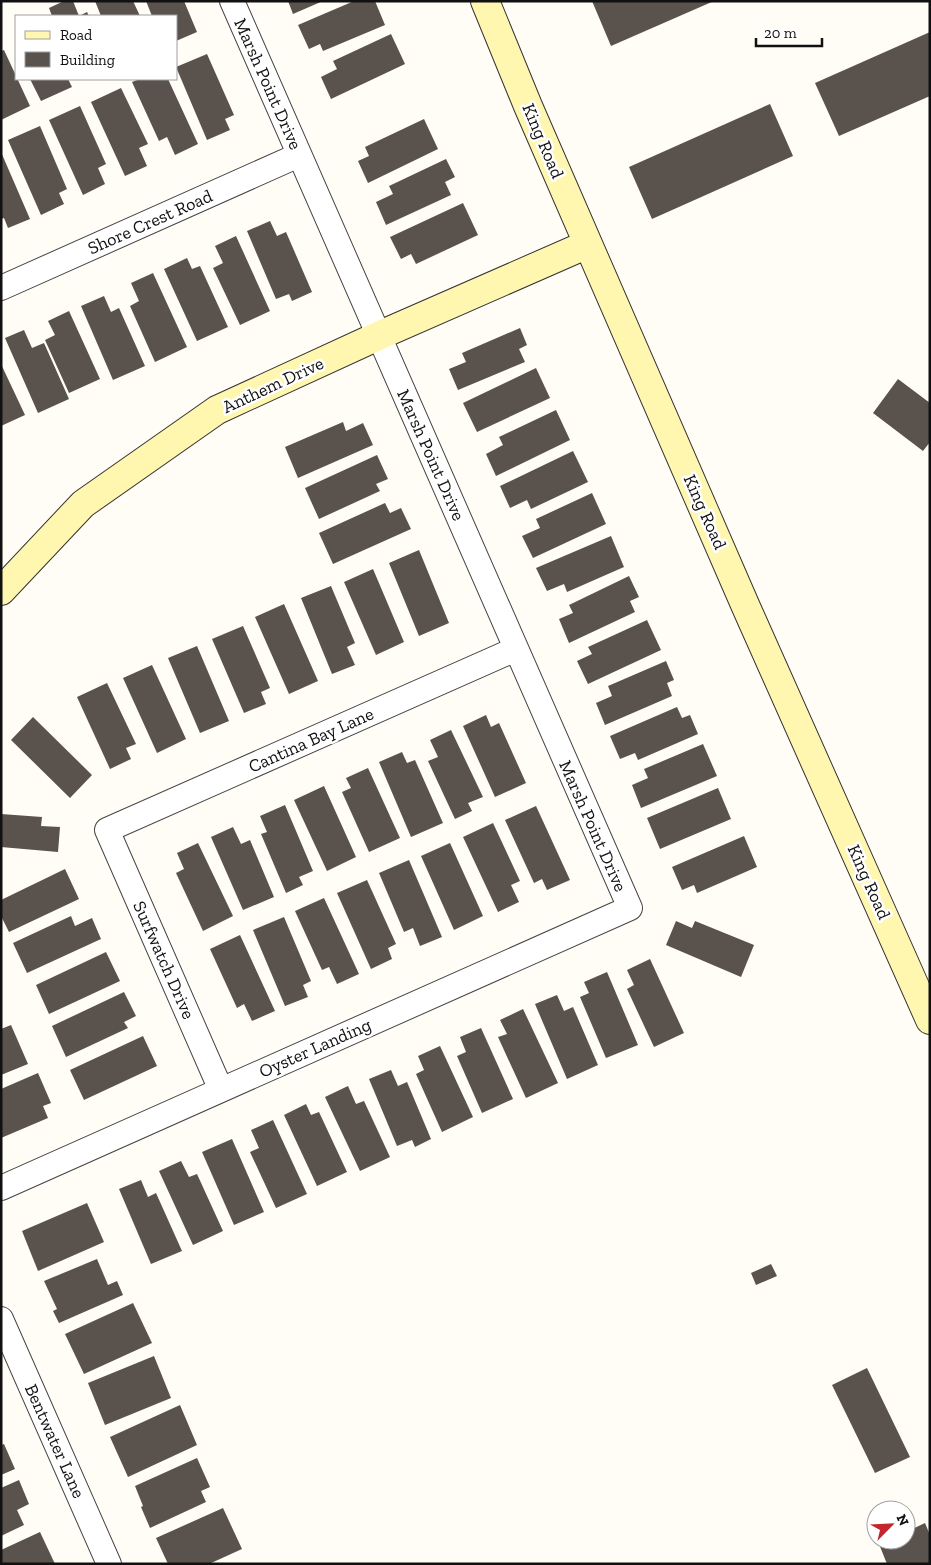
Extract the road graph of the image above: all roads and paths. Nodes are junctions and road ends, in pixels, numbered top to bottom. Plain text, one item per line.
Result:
1 (232, 1) edge
2 (485, 1) edge
3 (299, 155) junction
4 (588, 244) junction
5 (1, 288) edge
6 (378, 336) junction
7 (1, 591) edge
8 (516, 649) junction
9 (106, 830) joint
10 (630, 908) joint
11 (930, 1020) edge
12 (221, 1090) junction
13 (1, 1188) edge
14 (1, 1318) edge
15 (109, 1564) edge

1 - 3 street, Marsh Point Drive
2 - 4 street, King Road
3 - 5 street, Shore Crest Road
3 - 6 street, Marsh Point Drive
4 - 6 street, Anthem Drive
4 - 11 street, King Road
6 - 7 street, Anthem Drive
6 - 8 street, Marsh Point Drive
8 - 9 street, Cantina Bay Lane
8 - 10 street, Marsh Point Drive
9 - 12 street, Surfwatch Drive
10 - 12 street, Oyster Landing
12 - 13 street, Oyster Landing
14 - 15 street, Bentwater Lane

